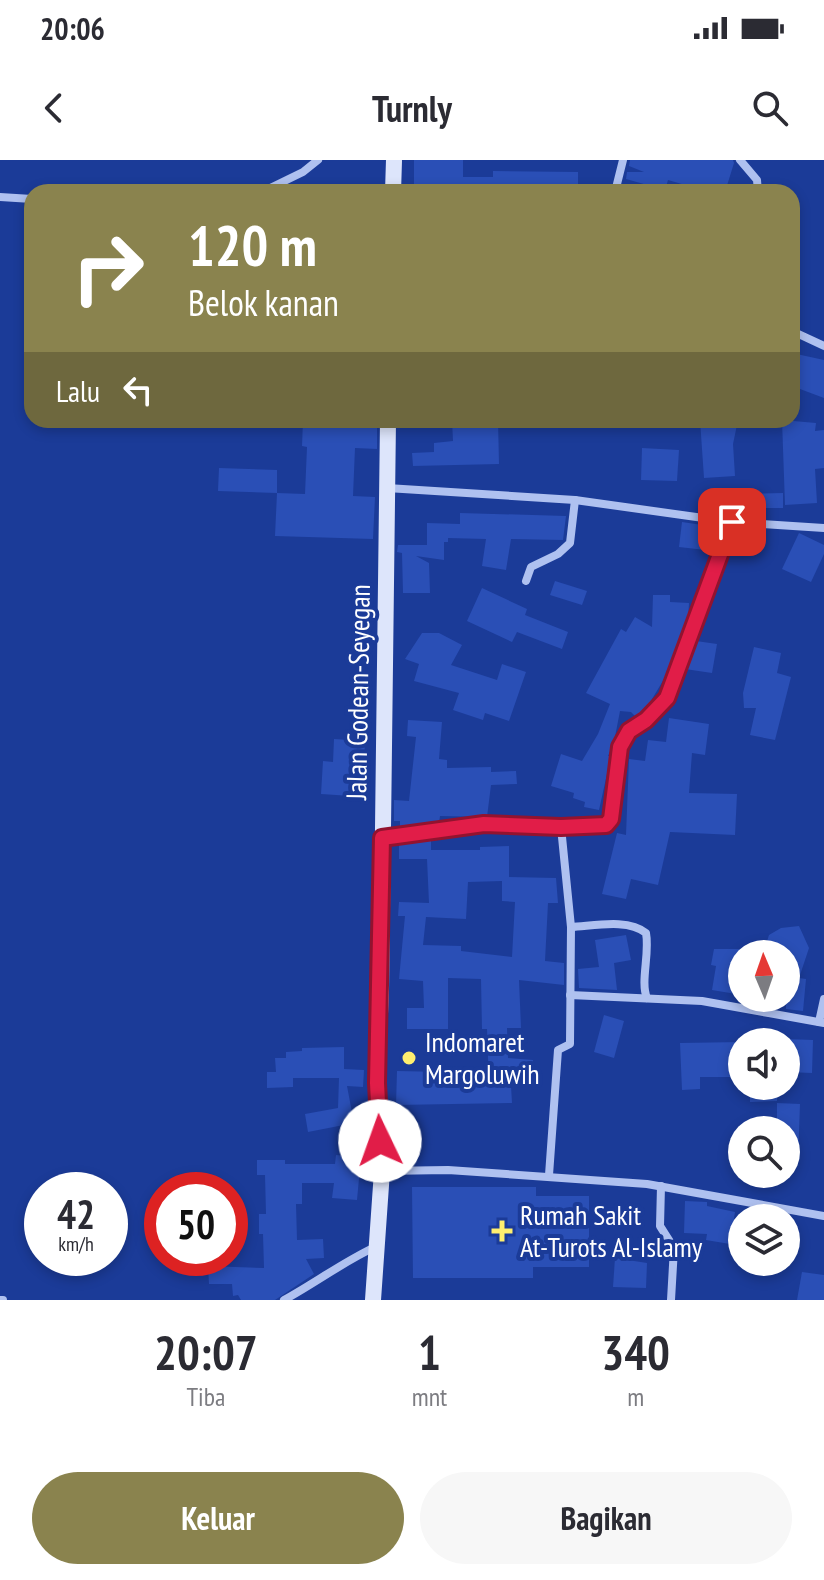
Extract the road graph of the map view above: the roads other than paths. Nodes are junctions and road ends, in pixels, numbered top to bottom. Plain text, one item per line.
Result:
1 (318, 160) edge
2 (394, 160) edge
3 (623, 160) edge
4 (740, 160) edge
5 (278, 184) edge
6 (393, 184) edge
7 (617, 184) edge
8 (757, 184) edge
9 (0, 197) edge
10 (24, 198) edge
11 (800, 335) edge
12 (824, 346) edge
13 (388, 428) edge
14 (386, 488) junction
15 (575, 500) junction
16 (732, 522) junction
17 (824, 528) edge
18 (526, 581) dead end
19 (561, 827) junction
20 (382, 838) junction
21 (571, 927) junction
22 (570, 995) junction
23 (647, 998) junction
24 (824, 999) edge
25 (821, 1022) edge
26 (382, 1171) junction
27 (549, 1175) junction
28 (661, 1186) junction
29 (824, 1216) edge
30 (376, 1246) junction
31 (284, 1300) edge
32 (373, 1300) edge
33 (671, 1300) edge

1 - 5 street
2 - 6 main road
3 - 7 street
4 - 8 street
9 - 10 street
11 - 12 street
13 - 14 main road, Jalan Godean-Seyegan
14 - 15 street
14 - 20 main road, Jalan Godean-Seyegan
15 - 16 street
15 - 18 street
16 - 17 street
16 - 19 street
19 - 20 street
19 - 21 street
20 - 26 main road, Jalan Godean-Seyegan
21 - 22 street
21 - 23 street
22 - 23 street
22 - 27 street
23 - 25 street
24 - 25 street
26 - 27 street
26 - 30 main road, Jalan Godean-Seyegan
27 - 28 street
28 - 29 street
28 - 33 street
30 - 31 street
30 - 32 main road, Jalan Godean-Seyegan

